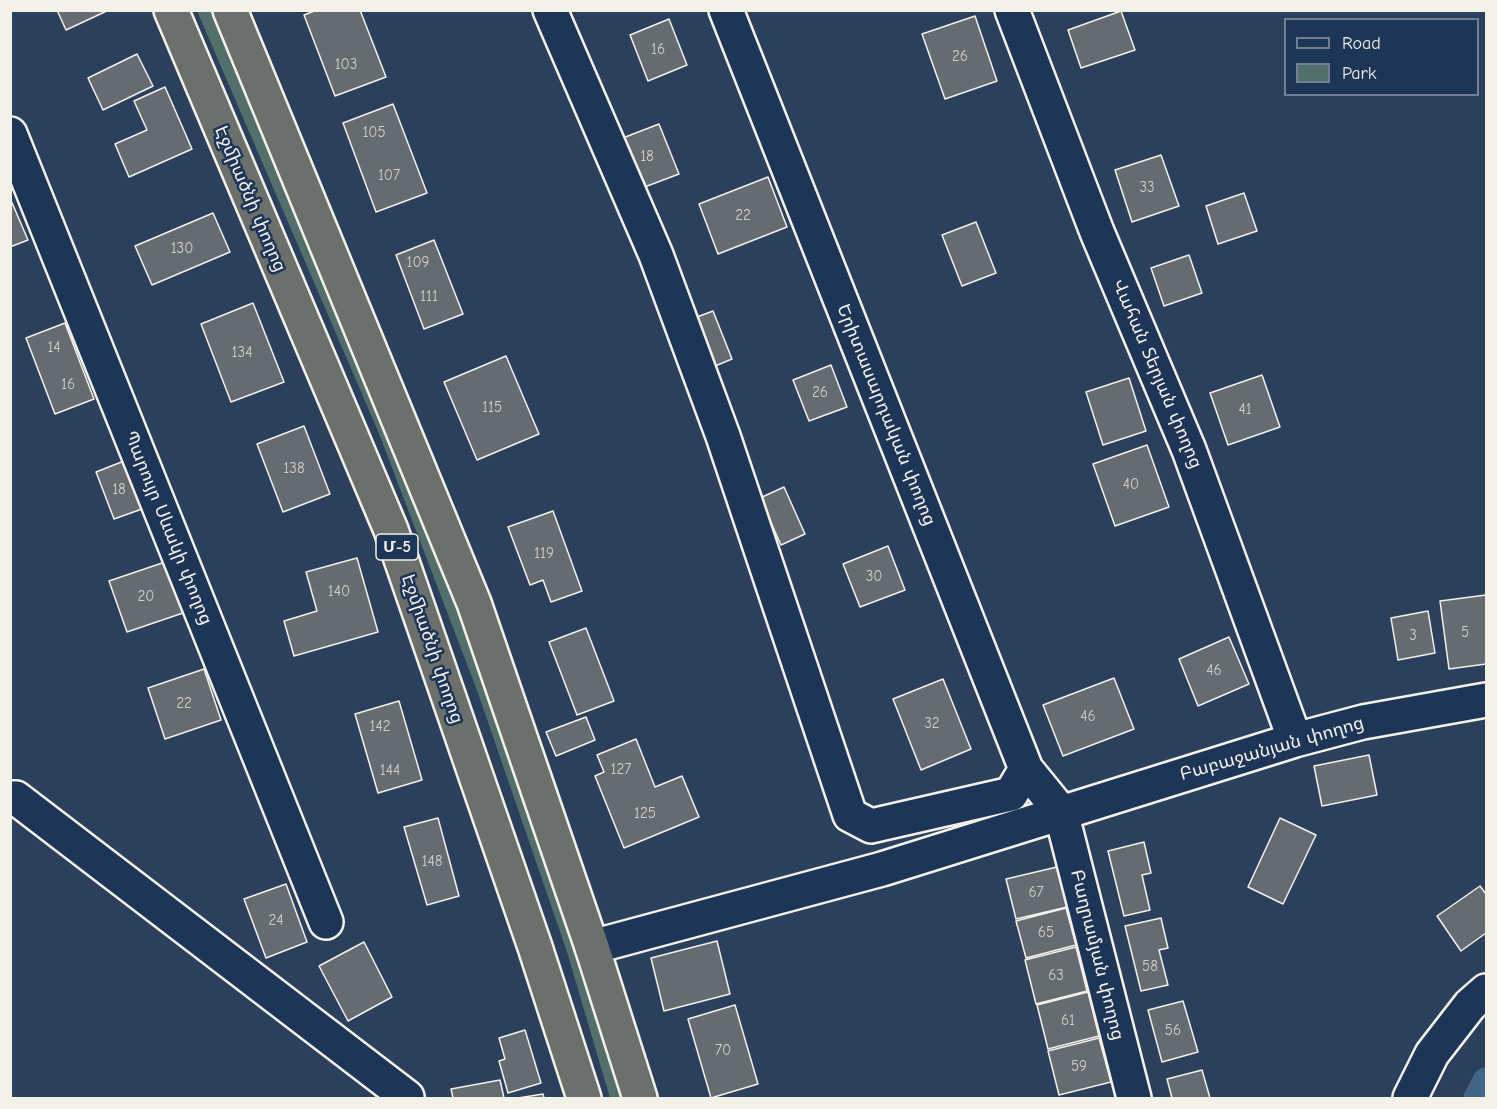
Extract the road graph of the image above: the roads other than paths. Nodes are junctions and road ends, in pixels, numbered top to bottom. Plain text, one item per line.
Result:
1 (171, 10) edge
2 (230, 10) edge
3 (550, 10) edge
4 (726, 10) edge
5 (1012, 10) edge
6 (10, 134) edge
7 (1486, 700) edge
8 (1295, 740) junction
9 (1026, 769) junction
10 (10, 798) edge
11 (1061, 812) junction
12 (326, 922) dead end
13 (592, 947) junction
14 (1486, 991) edge
15 (406, 1097) dead end
16 (584, 1098) edge
17 (640, 1098) edge
18 (1134, 1098) edge
19 (1410, 1098) edge

1 - 16 highway, Էջմիածնի փողոց / Մ-5
2 - 13 highway, Մ-5
3 - 9 street
4 - 9 street, Երիտասարդական փողոց
5 - 8 street, Վահան Տերյան փողոց
6 - 12 street, Պարույր Սևակի փողոց
7 - 8 street, Բաբաջանյան փողոց
8 - 11 street, Բաբաջանյան փողոց
9 - 11 street, Երիտասարդական փողոց
10 - 15 street
11 - 13 street, Բաբաջանյան փողոց
11 - 18 street, Բաղրամյան փողոց
13 - 17 highway, Մ-5
14 - 19 street

